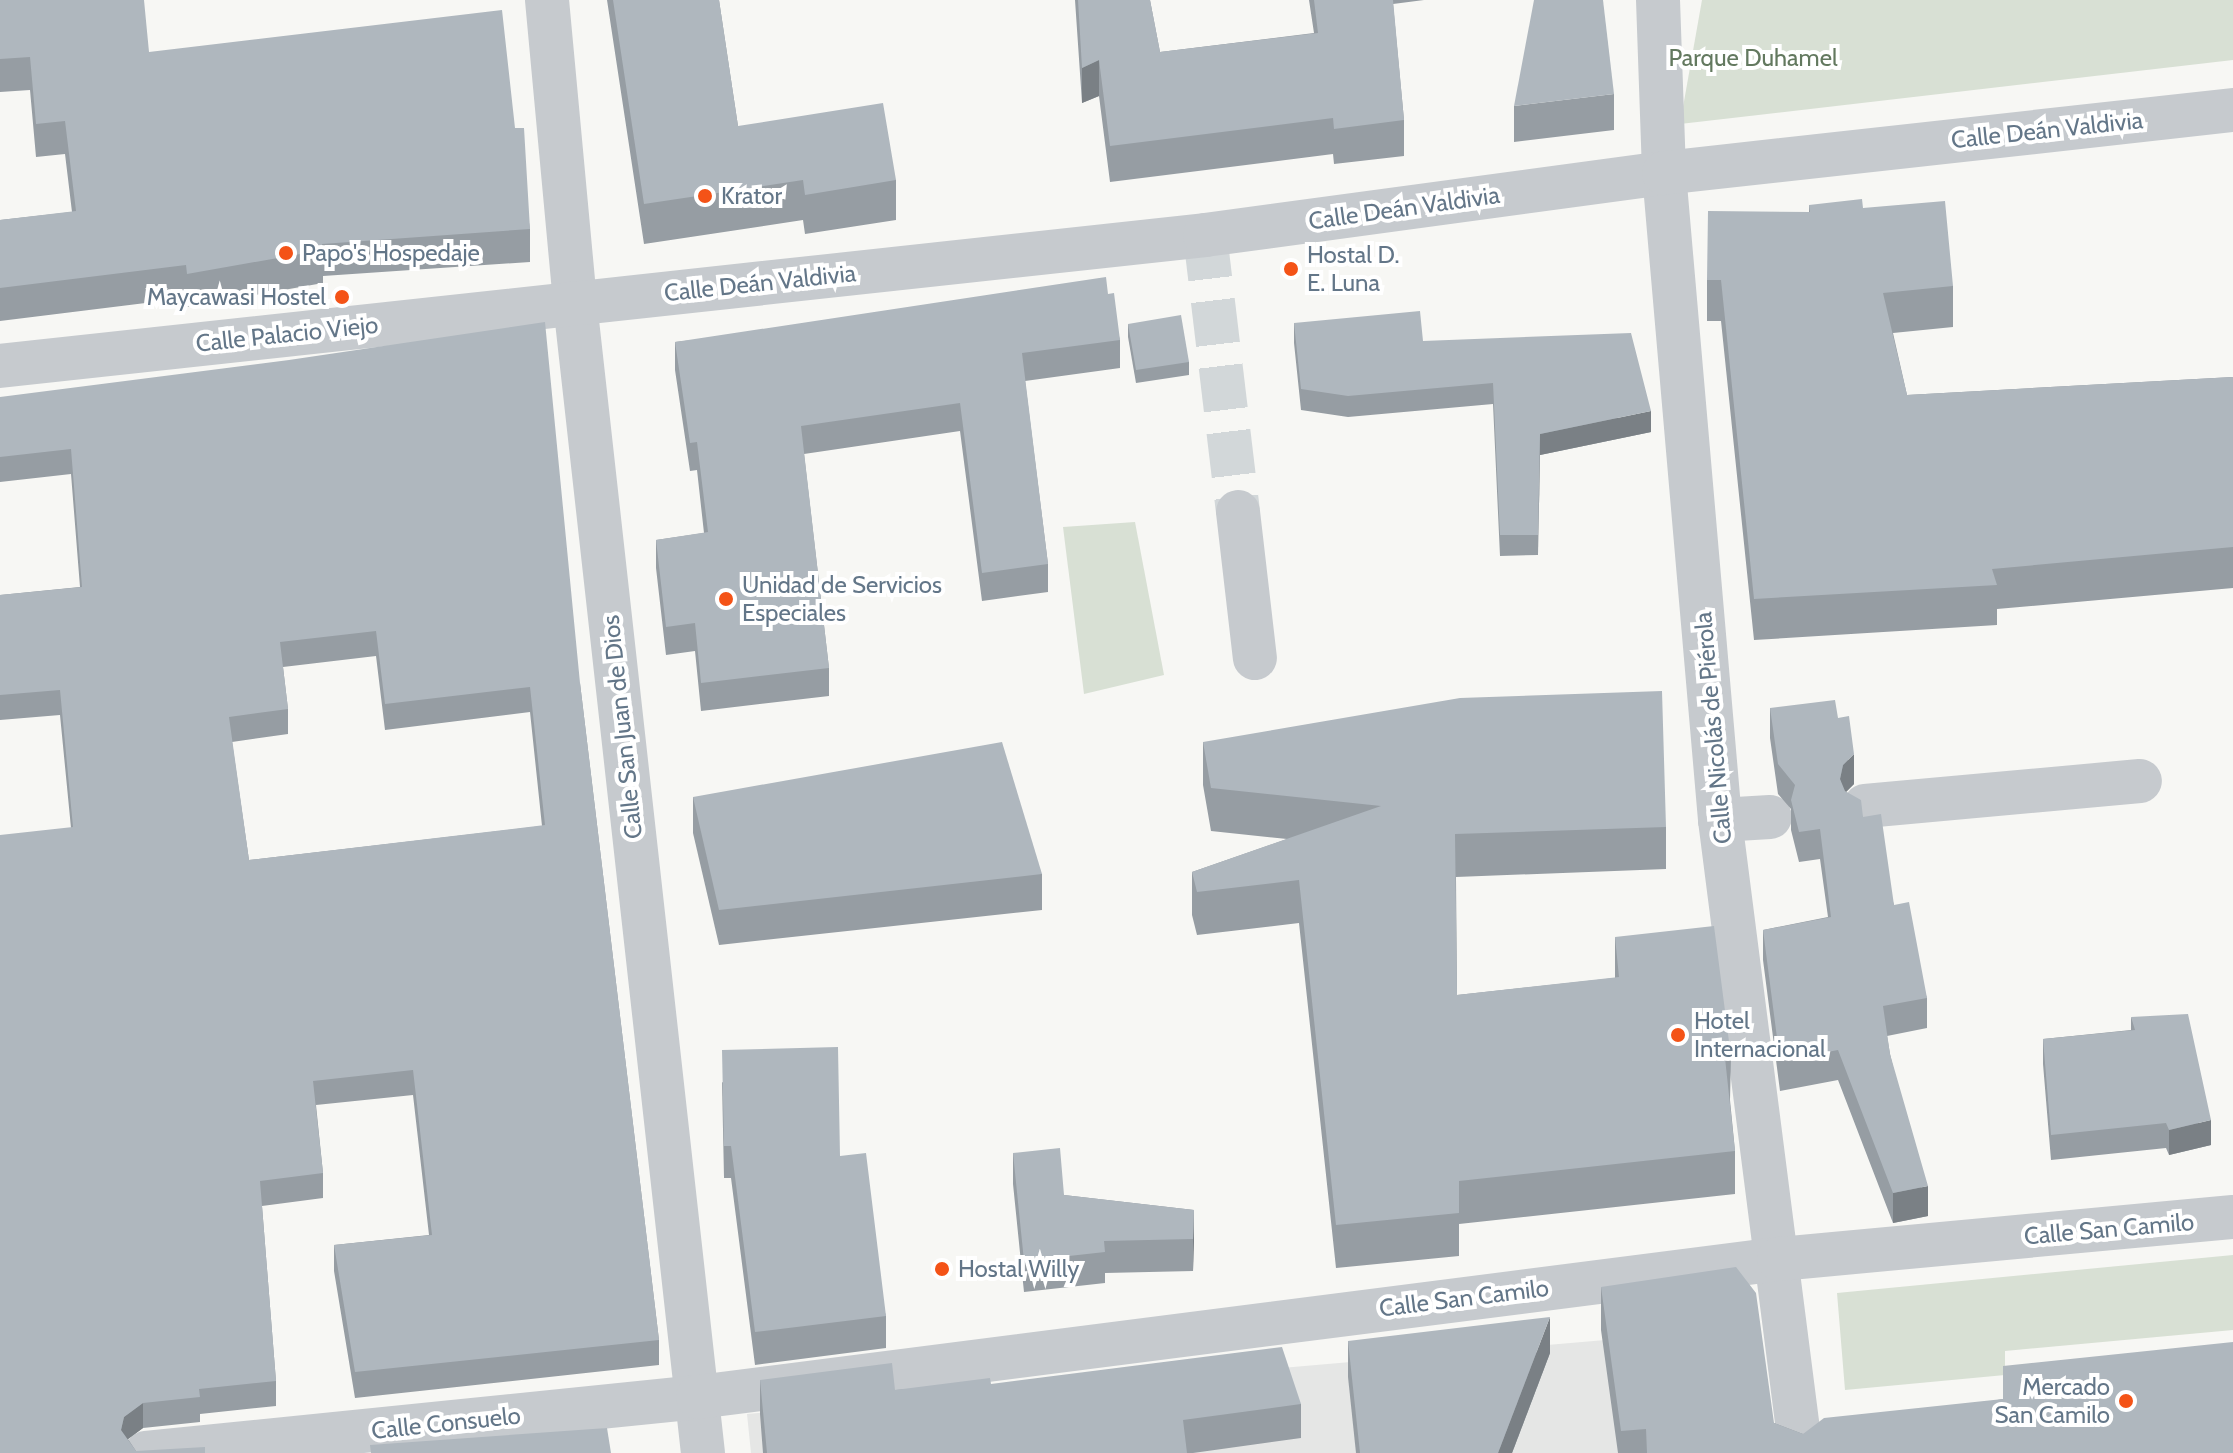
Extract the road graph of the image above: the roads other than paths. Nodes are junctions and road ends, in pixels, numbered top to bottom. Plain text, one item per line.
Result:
1 (547, 0) edge
2 (1658, 0) edge
3 (2233, 110) edge
4 (1664, 173) junction
5 (575, 303) junction
6 (0, 366) edge
7 (1238, 512) tunnel mouth
8 (1255, 658) dead end
9 (2140, 781) dead end
10 (1865, 806) edge
11 (1770, 817) dead end
12 (1720, 820) junction
13 (2233, 1217) edge
14 (1779, 1259) junction
15 (698, 1397) junction
16 (146, 1453) edge
17 (703, 1453) edge
18 (1801, 1453) edge

1 - 5 street, Calle San Juan de Dios
2 - 4 street, Calle Nicolás de Piérola
3 - 4 street, Calle Deán Valdivia
4 - 5 street, Calle Deán Valdivia
4 - 12 street, Calle Nicolás de Piérola
5 - 6 street, Calle Palacio Viejo
5 - 15 street, Calle San Juan de Dios
7 - 8 street
9 - 10 street
11 - 12 street
12 - 14 street, Calle Nicolás de Piérola
13 - 14 street, Calle San Camilo
14 - 15 street, Calle San Camilo
14 - 18 street, Calle Nicolás de Piérola
15 - 16 street, Calle Consuelo
15 - 17 street, Calle San Juan de Dios

